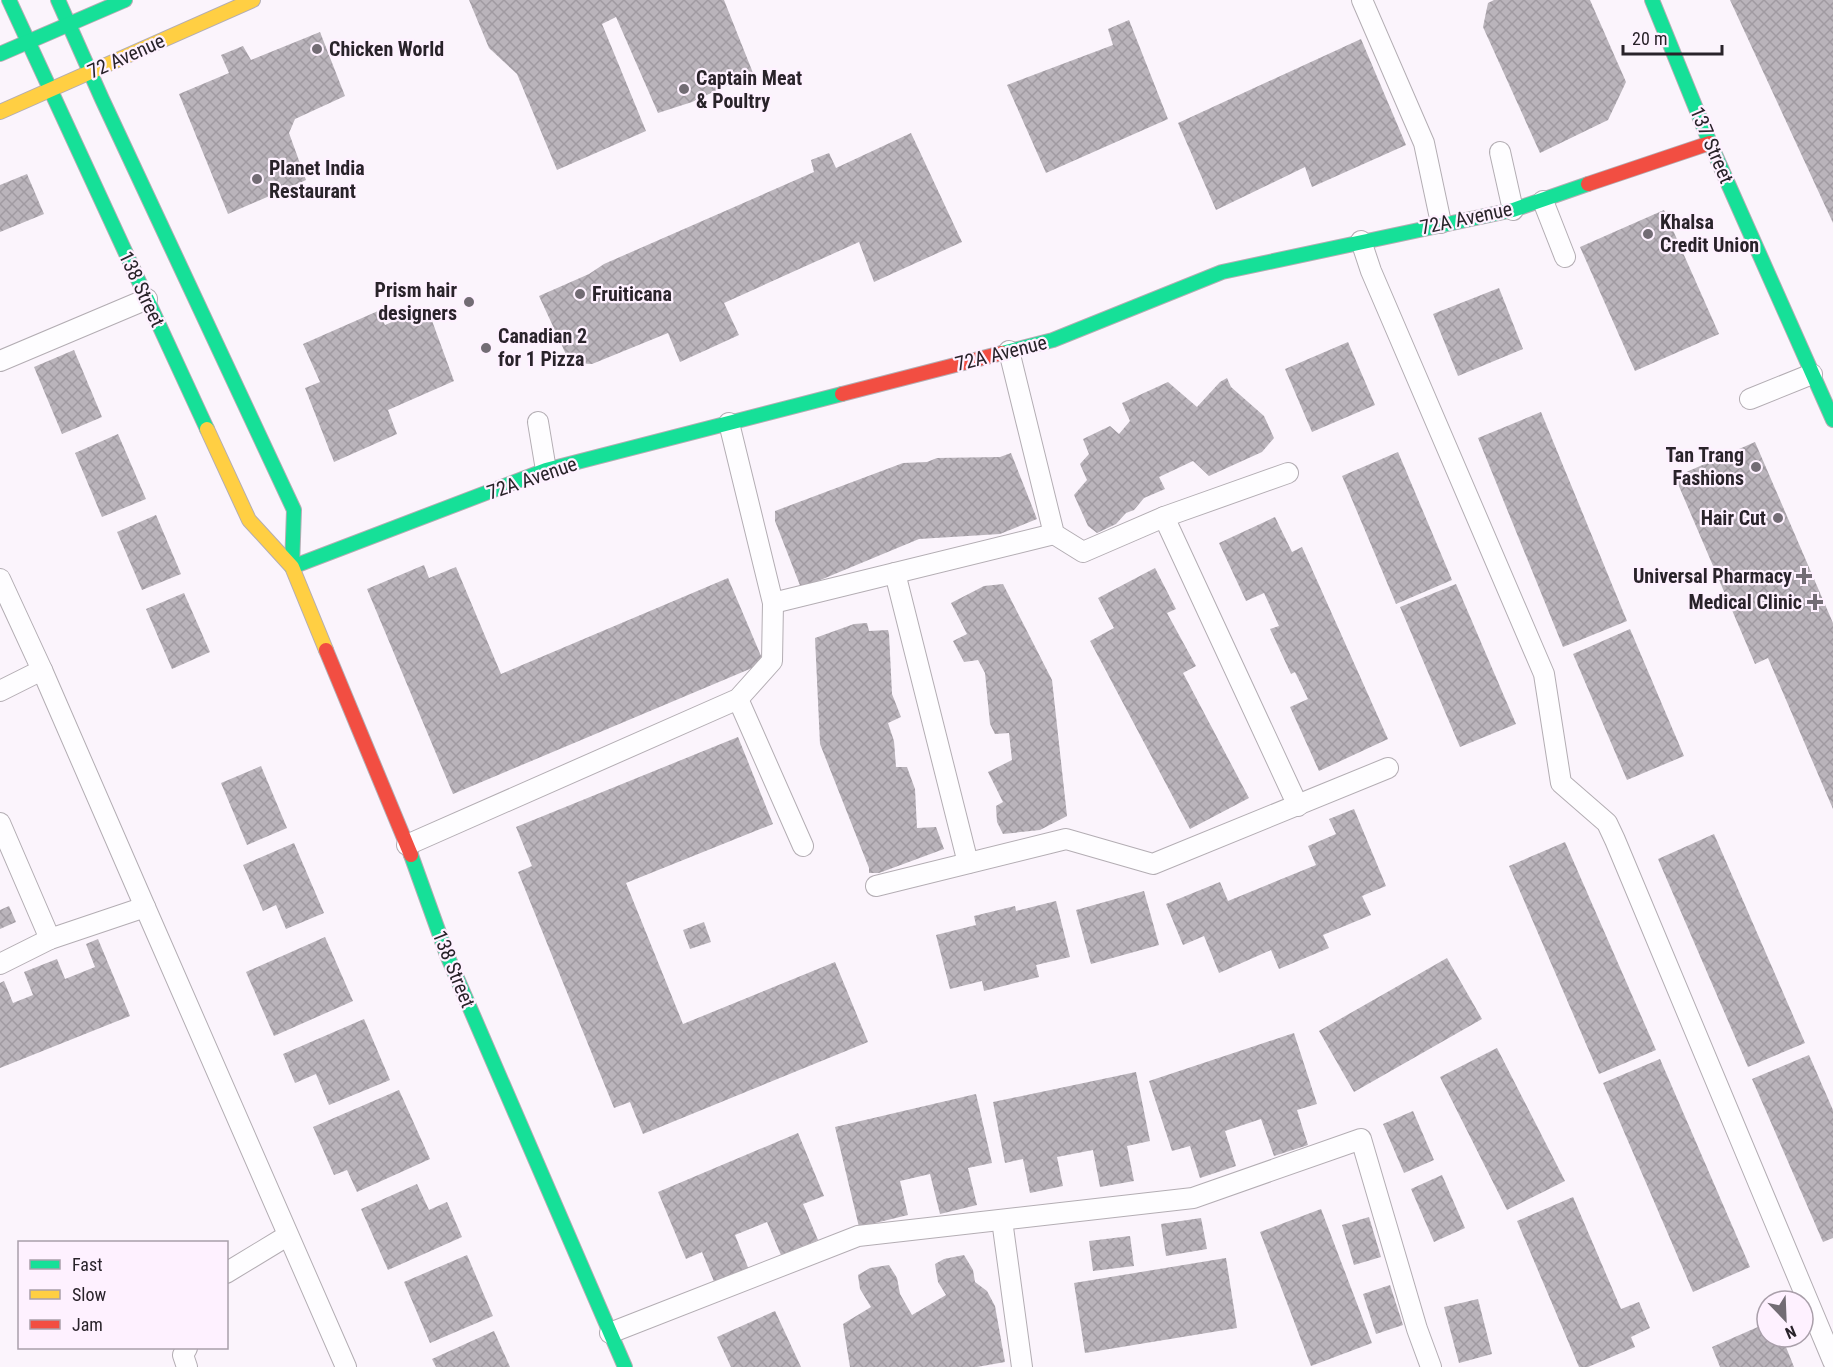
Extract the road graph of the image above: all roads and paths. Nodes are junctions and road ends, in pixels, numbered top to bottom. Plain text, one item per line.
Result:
1 (9, 0) edge
2 (58, 0) edge
3 (125, 0) edge
4 (253, 0) edge
5 (1362, 0) edge
6 (1652, 0) edge
7 (69, 24) junction
8 (27, 42) junction
9 (0, 54) edge
10 (90, 71) junction
11 (50, 90) junction
12 (0, 112) edge
13 (1710, 143) junction
14 (1500, 152) dead end
15 (1543, 201) junction
16 (1513, 210) junction
17 (1441, 224) junction
18 (1361, 241) junction
19 (1565, 257) dead end
20 (147, 299) junction
21 (1009, 351) junction
22 (0, 361) edge
23 (1812, 374) junction
24 (1750, 399) dead end
25 (1831, 412) edge
26 (538, 422) dead end
27 (729, 423) junction
28 (546, 470) junction
29 (1288, 473) dead end
30 (1164, 517) junction
31 (1054, 534) junction
32 (292, 567) junction
33 (895, 573) junction
34 (0, 579) edge
35 (773, 603) junction
36 (42, 670) junction
37 (0, 691) edge
38 (738, 699) junction
39 (1388, 768) dead end
40 (1298, 806) junction
41 (0, 823) edge
42 (407, 845) junction
43 (803, 846) dead end
44 (968, 863) junction
45 (876, 886) dead end
46 (145, 907) junction
47 (50, 939) junction
48 (0, 964) edge
49 (1002, 1220) junction
50 (287, 1236) junction
51 (228, 1272) edge
52 (610, 1333) junction
53 (186, 1349) edge
54 (1833, 1360) edge
55 (187, 1367) edge
56 (346, 1367) edge
57 (625, 1367) edge
58 (1022, 1367) edge
59 (1431, 1367) edge

1 - 8 main road, 138 Street
2 - 7 main road, 138 Street
3 - 7 main road
4 - 10 main road, 72 Avenue
5 - 17 lane
6 - 13 main road, 137 Street
7 - 8 main road
7 - 10 main road, 138 Street
8 - 9 main road
8 - 11 main road, 138 Street
10 - 11 main road, 72 Avenue
10 - 32 main road, 138 Street
11 - 12 main road, 72 Avenue
11 - 20 main road, 138 Street
13 - 15 main road, 72A Avenue
13 - 23 main road, 137 Street
14 - 16 lane
15 - 16 main road, 72A Avenue
15 - 19 lane
16 - 17 main road, 72A Avenue
17 - 18 main road, 72A Avenue
18 - 21 main road, 72A Avenue
18 - 54 lane
20 - 22 lane
20 - 32 main road, 138 Street
21 - 27 main road, 72A Avenue
21 - 31 lane
23 - 24 lane
23 - 25 main road, 137 Street
26 - 28 lane
27 - 28 main road, 72A Avenue
27 - 35 lane
28 - 32 main road, 72A Avenue
29 - 30 lane
30 - 31 lane
30 - 40 lane
31 - 33 lane
32 - 42 main road, 138 Street
33 - 35 lane
33 - 44 lane
34 - 36 lane
35 - 38 lane
36 - 37 lane
36 - 46 lane
38 - 42 lane
38 - 43 lane
39 - 40 lane
40 - 44 lane
41 - 47 lane
42 - 52 main road, 138 Street
44 - 45 lane
46 - 47 lane
46 - 50 lane
47 - 48 lane
49 - 52 lane
49 - 58 lane
49 - 59 lane
50 - 51 lane
50 - 56 lane
52 - 57 main road, 138 Street
53 - 55 lane

